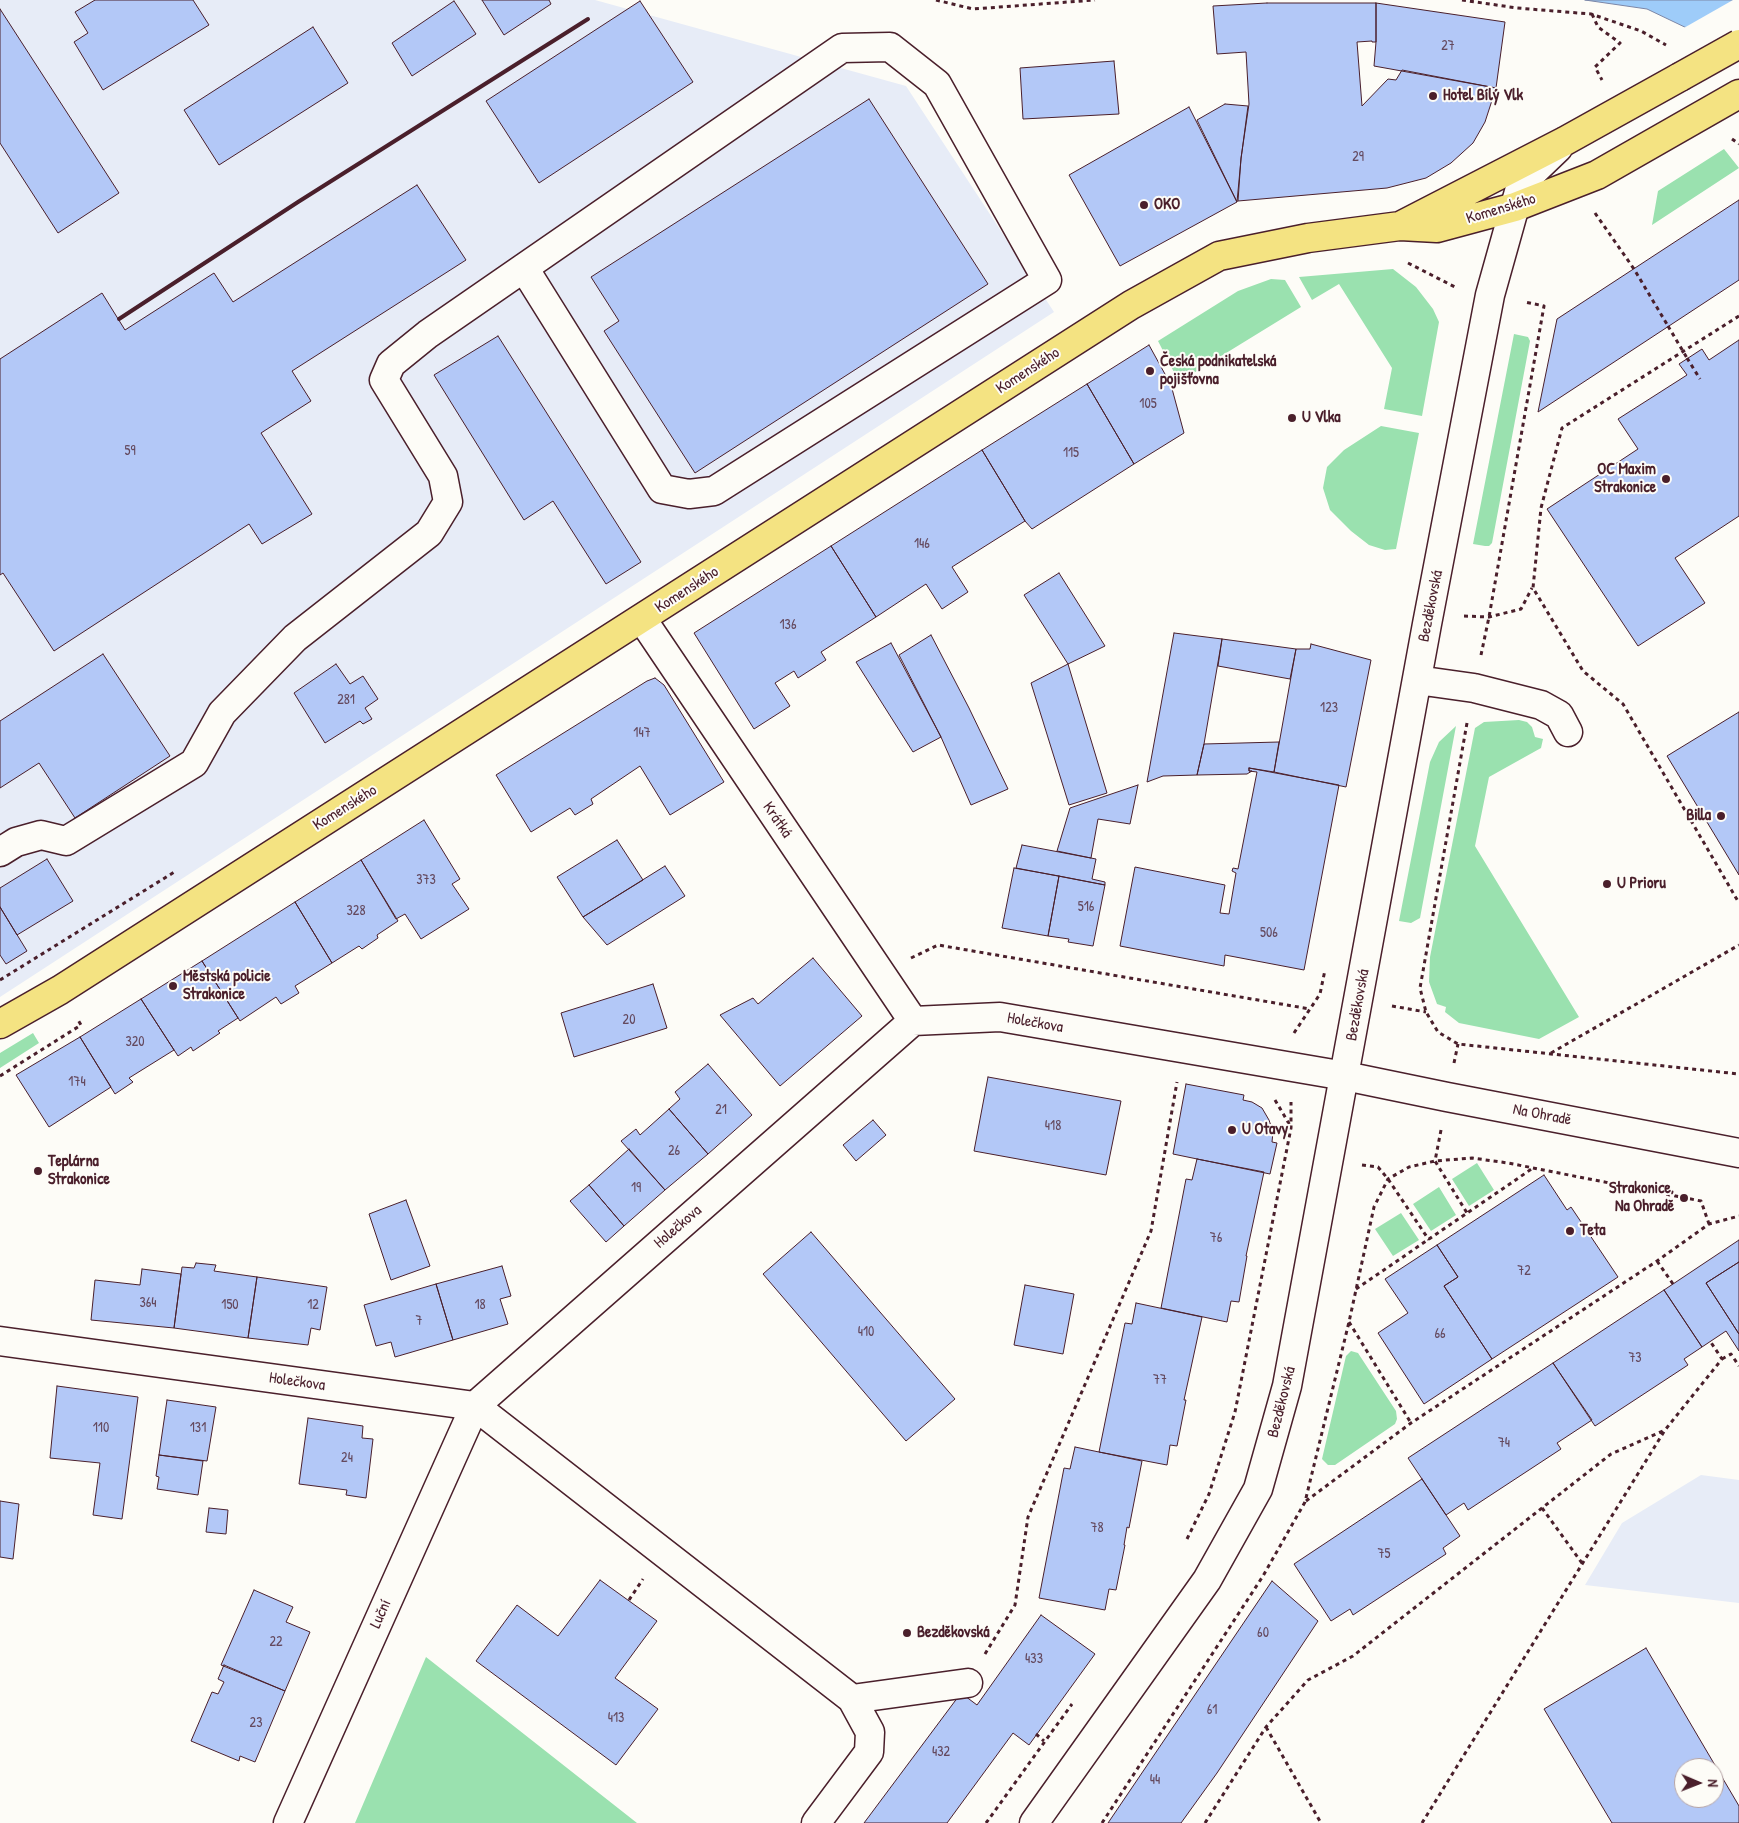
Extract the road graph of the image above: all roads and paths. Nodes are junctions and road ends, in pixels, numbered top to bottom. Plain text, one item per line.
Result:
1 (936, 0) edge
2 (1095, 0) edge
3 (1462, 0) edge
4 (1739, 44) edge
5 (1604, 85) dead end
6 (1732, 98) edge
7 (1564, 141) junction
8 (1515, 207) junction
9 (1595, 213) dead end
10 (1400, 226) junction
11 (1405, 261) dead end
12 (524, 268) junction
13 (1453, 287) dead end
14 (1544, 306) dead end
15 (1739, 316) edge
16 (1700, 378) dead end
17 (1533, 588) junction
18 (1489, 617) junction
19 (642, 619) junction
20 (1427, 624) junction
21 (1417, 680) junction
22 (1474, 688) junction
23 (1568, 732) dead end
24 (0, 852) edge
25 (1739, 903) edge
26 (1739, 946) edge
27 (882, 976) junction
28 (1310, 1009) dead end
29 (1, 1020) edge
30 (913, 1021) junction
31 (81, 1025) dead end
32 (1550, 1054) junction
33 (1291, 1067) junction
34 (1739, 1074) edge
35 (0, 1076) edge
36 (1345, 1076) junction
37 (1178, 1077) dead end
38 (1274, 1098) dead end
39 (1291, 1128) junction
40 (1286, 1151) junction
41 (1739, 1153) edge
42 (1330, 1159) junction
43 (1533, 1168) junction
44 (1388, 1179) junction
45 (1739, 1216) edge
46 (1709, 1224) junction
47 (1429, 1240) junction
48 (1657, 1261) junction
49 (1673, 1284) dead end
50 (1356, 1289) junction
51 (1349, 1322) junction
52 (0, 1341) edge
53 (1710, 1341) dead end
54 (1722, 1359) junction
55 (1739, 1366) edge
56 (475, 1406) junction
57 (1411, 1423) junction
58 (1665, 1430) junction
59 (1305, 1502) junction
60 (1542, 1508) junction
61 (1185, 1543) dead end
62 (1582, 1563) junction
63 (968, 1683) joint
64 (852, 1699) junction
65 (1074, 1702) dead end
66 (1266, 1727) junction
67 (1036, 1734) dead end
68 (1044, 1741) junction
69 (288, 1823) edge
70 (816, 1823) edge
71 (986, 1823) edge
72 (1034, 1823) edge
73 (1102, 1823) edge
74 (1205, 1823) edge
75 (1321, 1823) edge
76 (1422, 1823) edge

1 - 2 path
3 - 5 path
4 - 7 main road, Komenského, bridge
6 - 8 main road, Komenského
7 - 8 street, Bezděkovská
7 - 10 main road, Komenského
8 - 10 main road, Komenského
8 - 20 street, Bezděkovská
9 - 16 path, bridge
10 - 19 main road, Komenského
11 - 13 path
12 - 12 street
12 - 24 street
14 - 18 path
15 - 17 path
17 - 18 path
17 - 25 path
18 - 20 path
18 - 22 path
19 - 27 street, Krátká
19 - 29 main road, Komenského
20 - 21 street, Bezděkovská
21 - 22 street
21 - 36 street, Bezděkovská
22 - 23 street
22 - 32 path
26 - 32 path
27 - 28 path
27 - 30 street, Krátká
30 - 33 street, Holečkova
30 - 56 street, Holečkova
31 - 35 path
32 - 34 path
33 - 36 street, Holečkova
33 - 39 path
36 - 41 street, Na Ohradě
36 - 42 street, Bezděkovská
37 - 63 path
38 - 39 path
39 - 40 path
40 - 42 path
40 - 61 path
42 - 44 path
42 - 72 street, Bezděkovská
43 - 44 path
43 - 46 path
43 - 47 path
44 - 47 path
44 - 50 path
45 - 46 path
46 - 48 path
47 - 50 path
48 - 49 path
48 - 57 path
50 - 51 path
51 - 57 path
51 - 59 path
52 - 56 street, Holečkova
53 - 54 path
54 - 55 path
54 - 58 path
56 - 64 street
56 - 69 street, Luční
57 - 59 path
58 - 60 path
58 - 62 path
59 - 73 path
60 - 62 path
60 - 66 path
62 - 76 path
63 - 64 street
64 - 70 street
65 - 68 path
66 - 74 path
66 - 75 path
67 - 68 path
68 - 71 path

